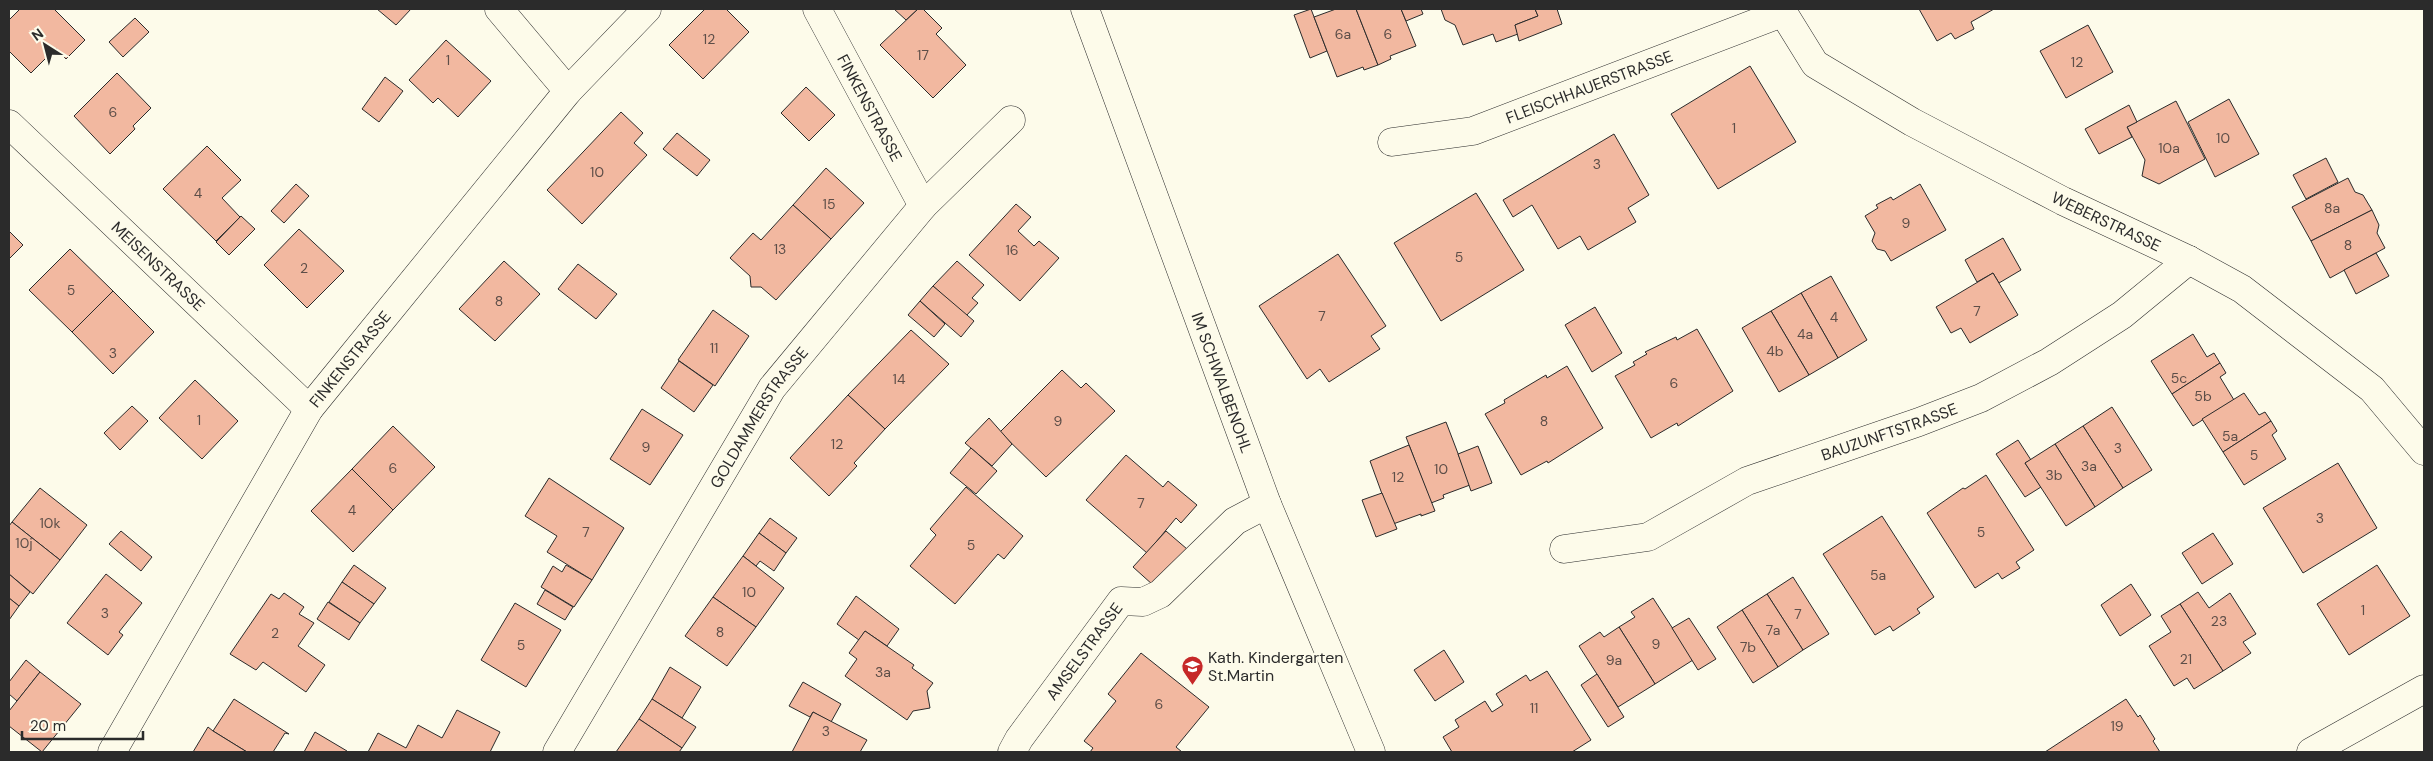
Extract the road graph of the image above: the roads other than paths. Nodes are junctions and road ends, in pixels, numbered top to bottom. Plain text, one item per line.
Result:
1 (499, 9) edge
2 (647, 9) edge
3 (817, 9) edge
4 (1085, 9) edge
5 (1781, 11) edge
6 (568, 91) junction
7 (1011, 120) dead end
8 (9, 124) edge
9 (1392, 142) dead end
10 (924, 206) junction
11 (2188, 260) junction
12 (309, 409) junction
13 (2424, 451) edge
14 (1267, 504) junction
15 (1564, 550) dead end
16 (2424, 689) edge
17 (112, 752) edge
18 (557, 752) edge
19 (1012, 752) edge
20 (1371, 752) edge
21 (2310, 752) edge

1 - 6 street
2 - 6 street, FINKENSTRASSE
3 - 10 street, FINKENSTRASSE
4 - 14 street, IM SCHWALBENOHL
5 - 9 street, FLEISCHHAUERSTRASSE
5 - 11 street, WEBERSTRASSE
6 - 12 street, FINKENSTRASSE
7 - 10 street, GOLDAMMERSTRASSE
8 - 12 street, MEISENSTRASSE
10 - 18 street, GOLDAMMERSTRASSE
11 - 13 street, WEBERSTRASSE
11 - 15 street, BAUZUNFTSTRASSE
12 - 17 street, FINKENSTRASSE
14 - 19 street, AMSELSTRASSE
14 - 20 street, IM SCHWALBENOHL
16 - 21 street

